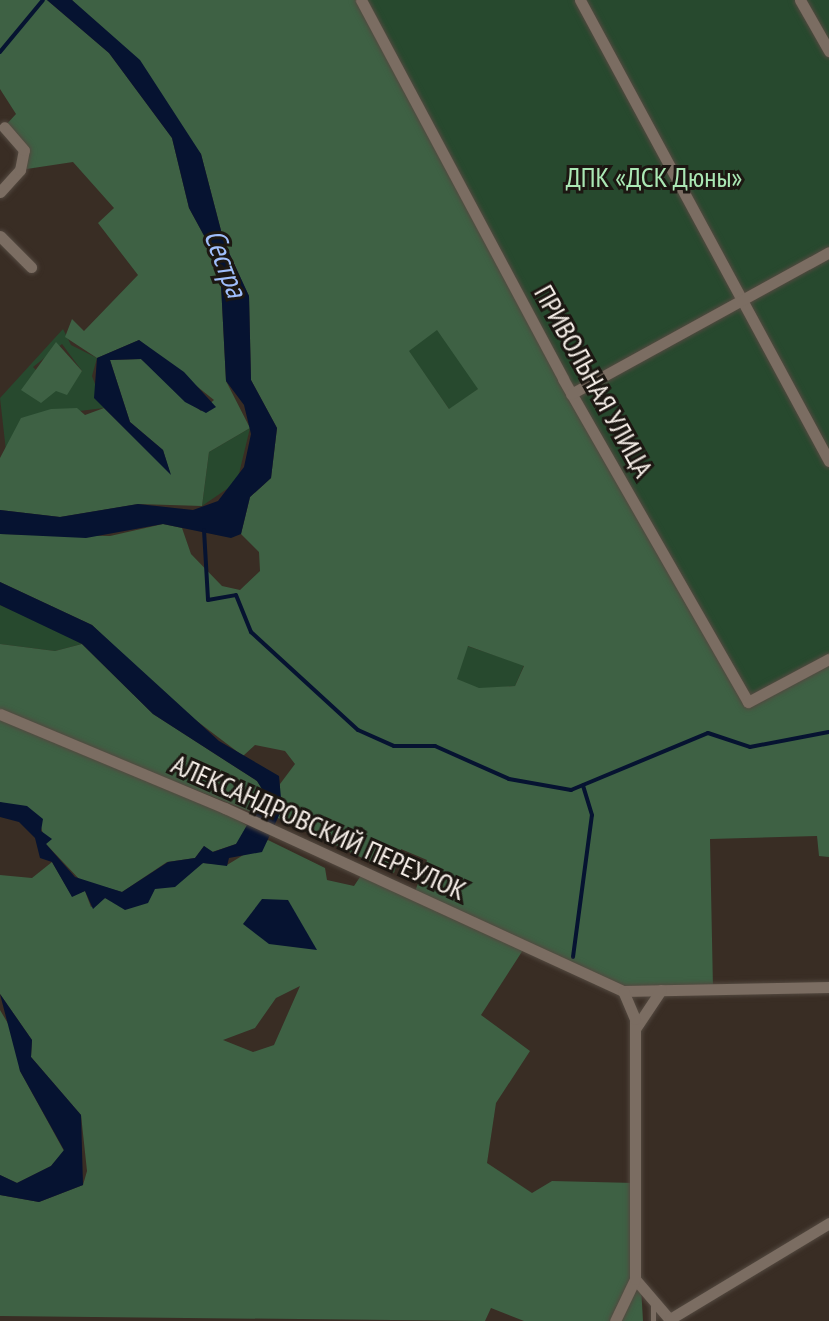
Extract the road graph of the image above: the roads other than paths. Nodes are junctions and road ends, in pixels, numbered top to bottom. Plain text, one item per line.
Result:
1 (361, 0) edge
2 (580, 0) edge
3 (800, 0) edge
4 (829, 51) edge
5 (4, 127) dead end
6 (0, 192) edge
7 (0, 236) edge
8 (829, 252) edge
9 (31, 267) dead end
10 (743, 300) junction
11 (571, 394) junction
12 (829, 461) edge
13 (829, 659) edge
14 (0, 714) edge
15 (829, 987) edge
16 (619, 990) junction
17 (661, 990) junction
18 (635, 1029) junction
19 (829, 1223) edge
20 (635, 1279) junction
21 (653, 1299) junction
22 (670, 1320) edge
23 (615, 1321) edge
24 (653, 1321) edge

1 - 11 street, ПРИВОЛЬНАЯ УЛИЦА
2 - 10 street
3 - 4 street
5 - 6 street
7 - 9 street
8 - 10 street
10 - 11 street
10 - 12 street
11 - 13 street, ПРИВОЛЬНАЯ УЛИЦА
14 - 16 street, АЛЕКСАНДРОВСКИЙ ПЕРЕУЛОК
15 - 17 street
16 - 17 street
16 - 18 street
17 - 18 street
18 - 20 street
19 - 22 street
20 - 21 street
20 - 23 street
21 - 22 street
21 - 24 lane

